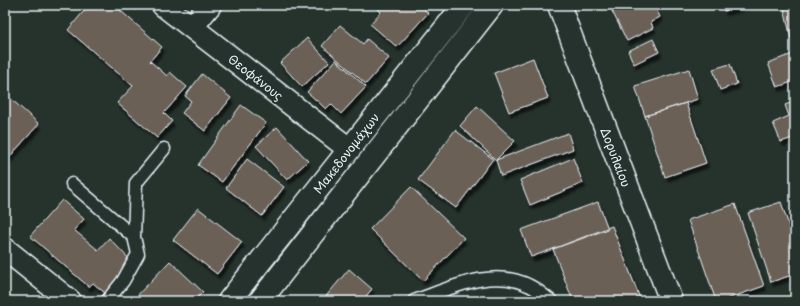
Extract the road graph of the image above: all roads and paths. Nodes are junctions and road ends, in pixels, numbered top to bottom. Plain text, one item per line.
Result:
1 (163, 5) edge
2 (210, 5) edge
3 (492, 5) edge
4 (461, 6) edge
5 (559, 7) edge
6 (192, 27) junction
7 (349, 148) junction
8 (164, 149) dead end
9 (72, 184) dead end
10 (134, 237) junction
11 (5, 249) edge
12 (70, 301) edge
13 (107, 301) edge
14 (229, 301) edge
15 (260, 301) edge
16 (414, 301) edge
17 (551, 301) edge
18 (671, 301) edge

1 - 6 street, Θεοφάνους
2 - 6 street
3 - 15 street, Μακεδονομάχων
4 - 7 street, Μακεδονομάχων
5 - 18 street, Δορυλαίου
6 - 7 street, Θεοφάνους
7 - 14 street, Μακεδονομάχων
8 - 10 lane
9 - 10 lane
10 - 13 lane
11 - 12 street
16 - 17 lane

